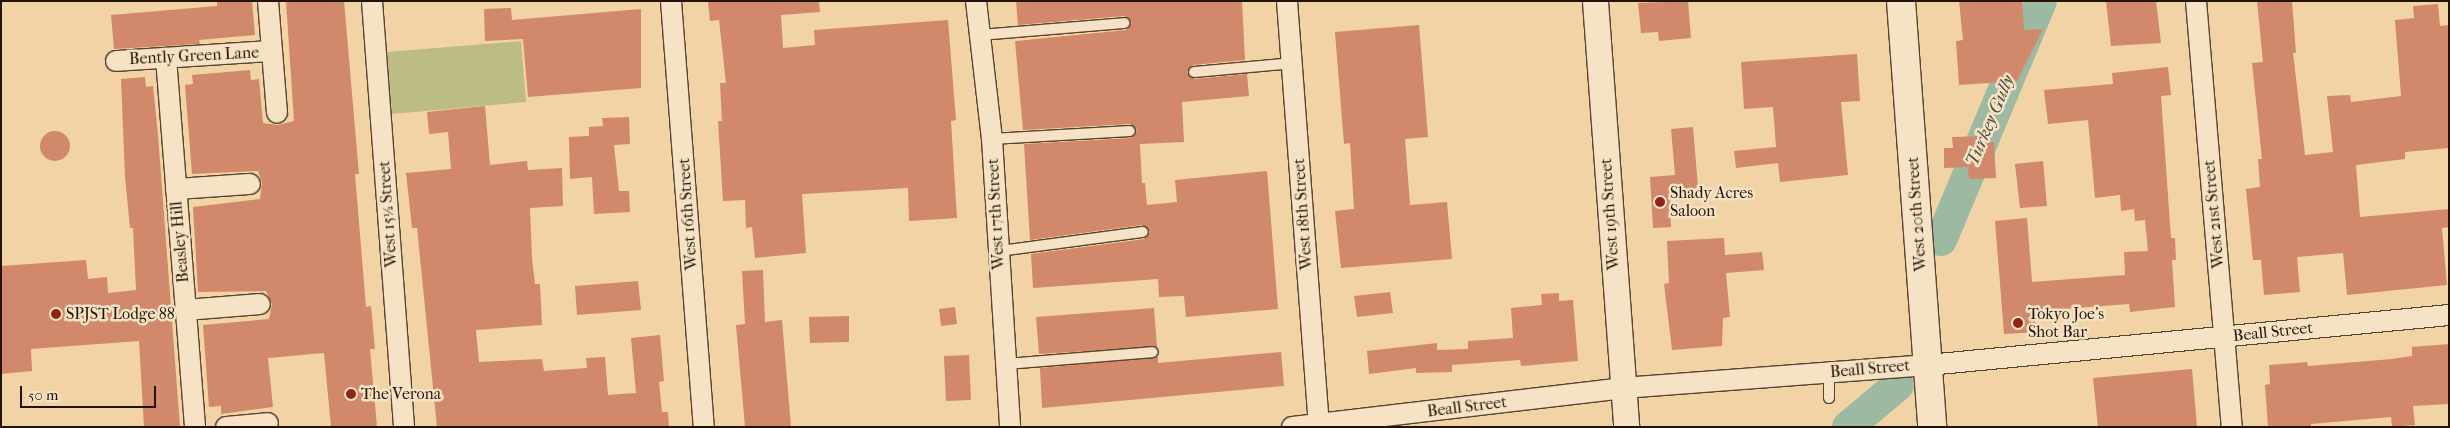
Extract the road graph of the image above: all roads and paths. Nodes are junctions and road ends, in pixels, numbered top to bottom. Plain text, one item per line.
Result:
1 (268, 1) edge
2 (372, 1) edge
3 (671, 1) edge
4 (976, 1) edge
5 (1287, 1) edge
6 (1595, 1) edge
7 (1901, 1) edge
8 (2196, 1) edge
9 (1125, 23) dead end
10 (979, 36) junction
11 (272, 51) junction
12 (166, 58) junction
13 (116, 60) dead end
14 (1292, 63) junction
15 (1194, 72) dead end
16 (277, 113) dead end
17 (1130, 131) dead end
18 (992, 139) junction
19 (250, 184) dead end
20 (176, 189) junction
21 (1143, 232) dead end
22 (1000, 251) junction
23 (260, 304) dead end
24 (186, 310) junction
25 (2449, 315) edge
26 (2224, 337) junction
27 (1153, 352) dead end
28 (1005, 364) junction
29 (1928, 365) junction
30 (1829, 373) junction
31 (1623, 388) junction
32 (1829, 398) dead end
33 (268, 423) dead end
34 (1319, 426) edge
35 (195, 427) edge
36 (226, 427) edge
37 (404, 427) edge
38 (704, 427) edge
39 (1010, 427) edge
40 (1292, 427) edge
41 (1626, 427) edge
42 (1932, 427) edge
43 (2232, 427) edge

1 - 11 street
2 - 37 street, West 15½ Street
3 - 38 street, West 16th Street
4 - 10 street, West 17th Street
5 - 14 street, West 18th Street
6 - 31 street, West 19th Street
7 - 29 main road, West 20th Street
8 - 26 street, West 21st Street
9 - 10 lane
10 - 18 street, West 17th Street
11 - 12 street, Bently Green Lane
11 - 16 street
12 - 13 street, Bently Green Lane
12 - 20 street, Beasley Hill
14 - 15 lane
14 - 34 street, West 18th Street
17 - 18 lane
18 - 22 street, West 17th Street
19 - 20 street
20 - 24 street, Beasley Hill
21 - 22 lane
22 - 28 street, West 17th Street
23 - 24 street
24 - 35 street, Beasley Hill
25 - 26 street, Beall Street
26 - 29 street, Beall Street
26 - 43 street, West 21st Street
27 - 28 lane
28 - 39 street, West 17th Street
29 - 30 street, Beall Street
29 - 42 main road, West 20th Street
30 - 31 street, Beall Street
30 - 32 lane
31 - 34 street, Beall Street
31 - 41 street, West 19th Street
33 - 36 street
34 - 40 street, Beall Street

